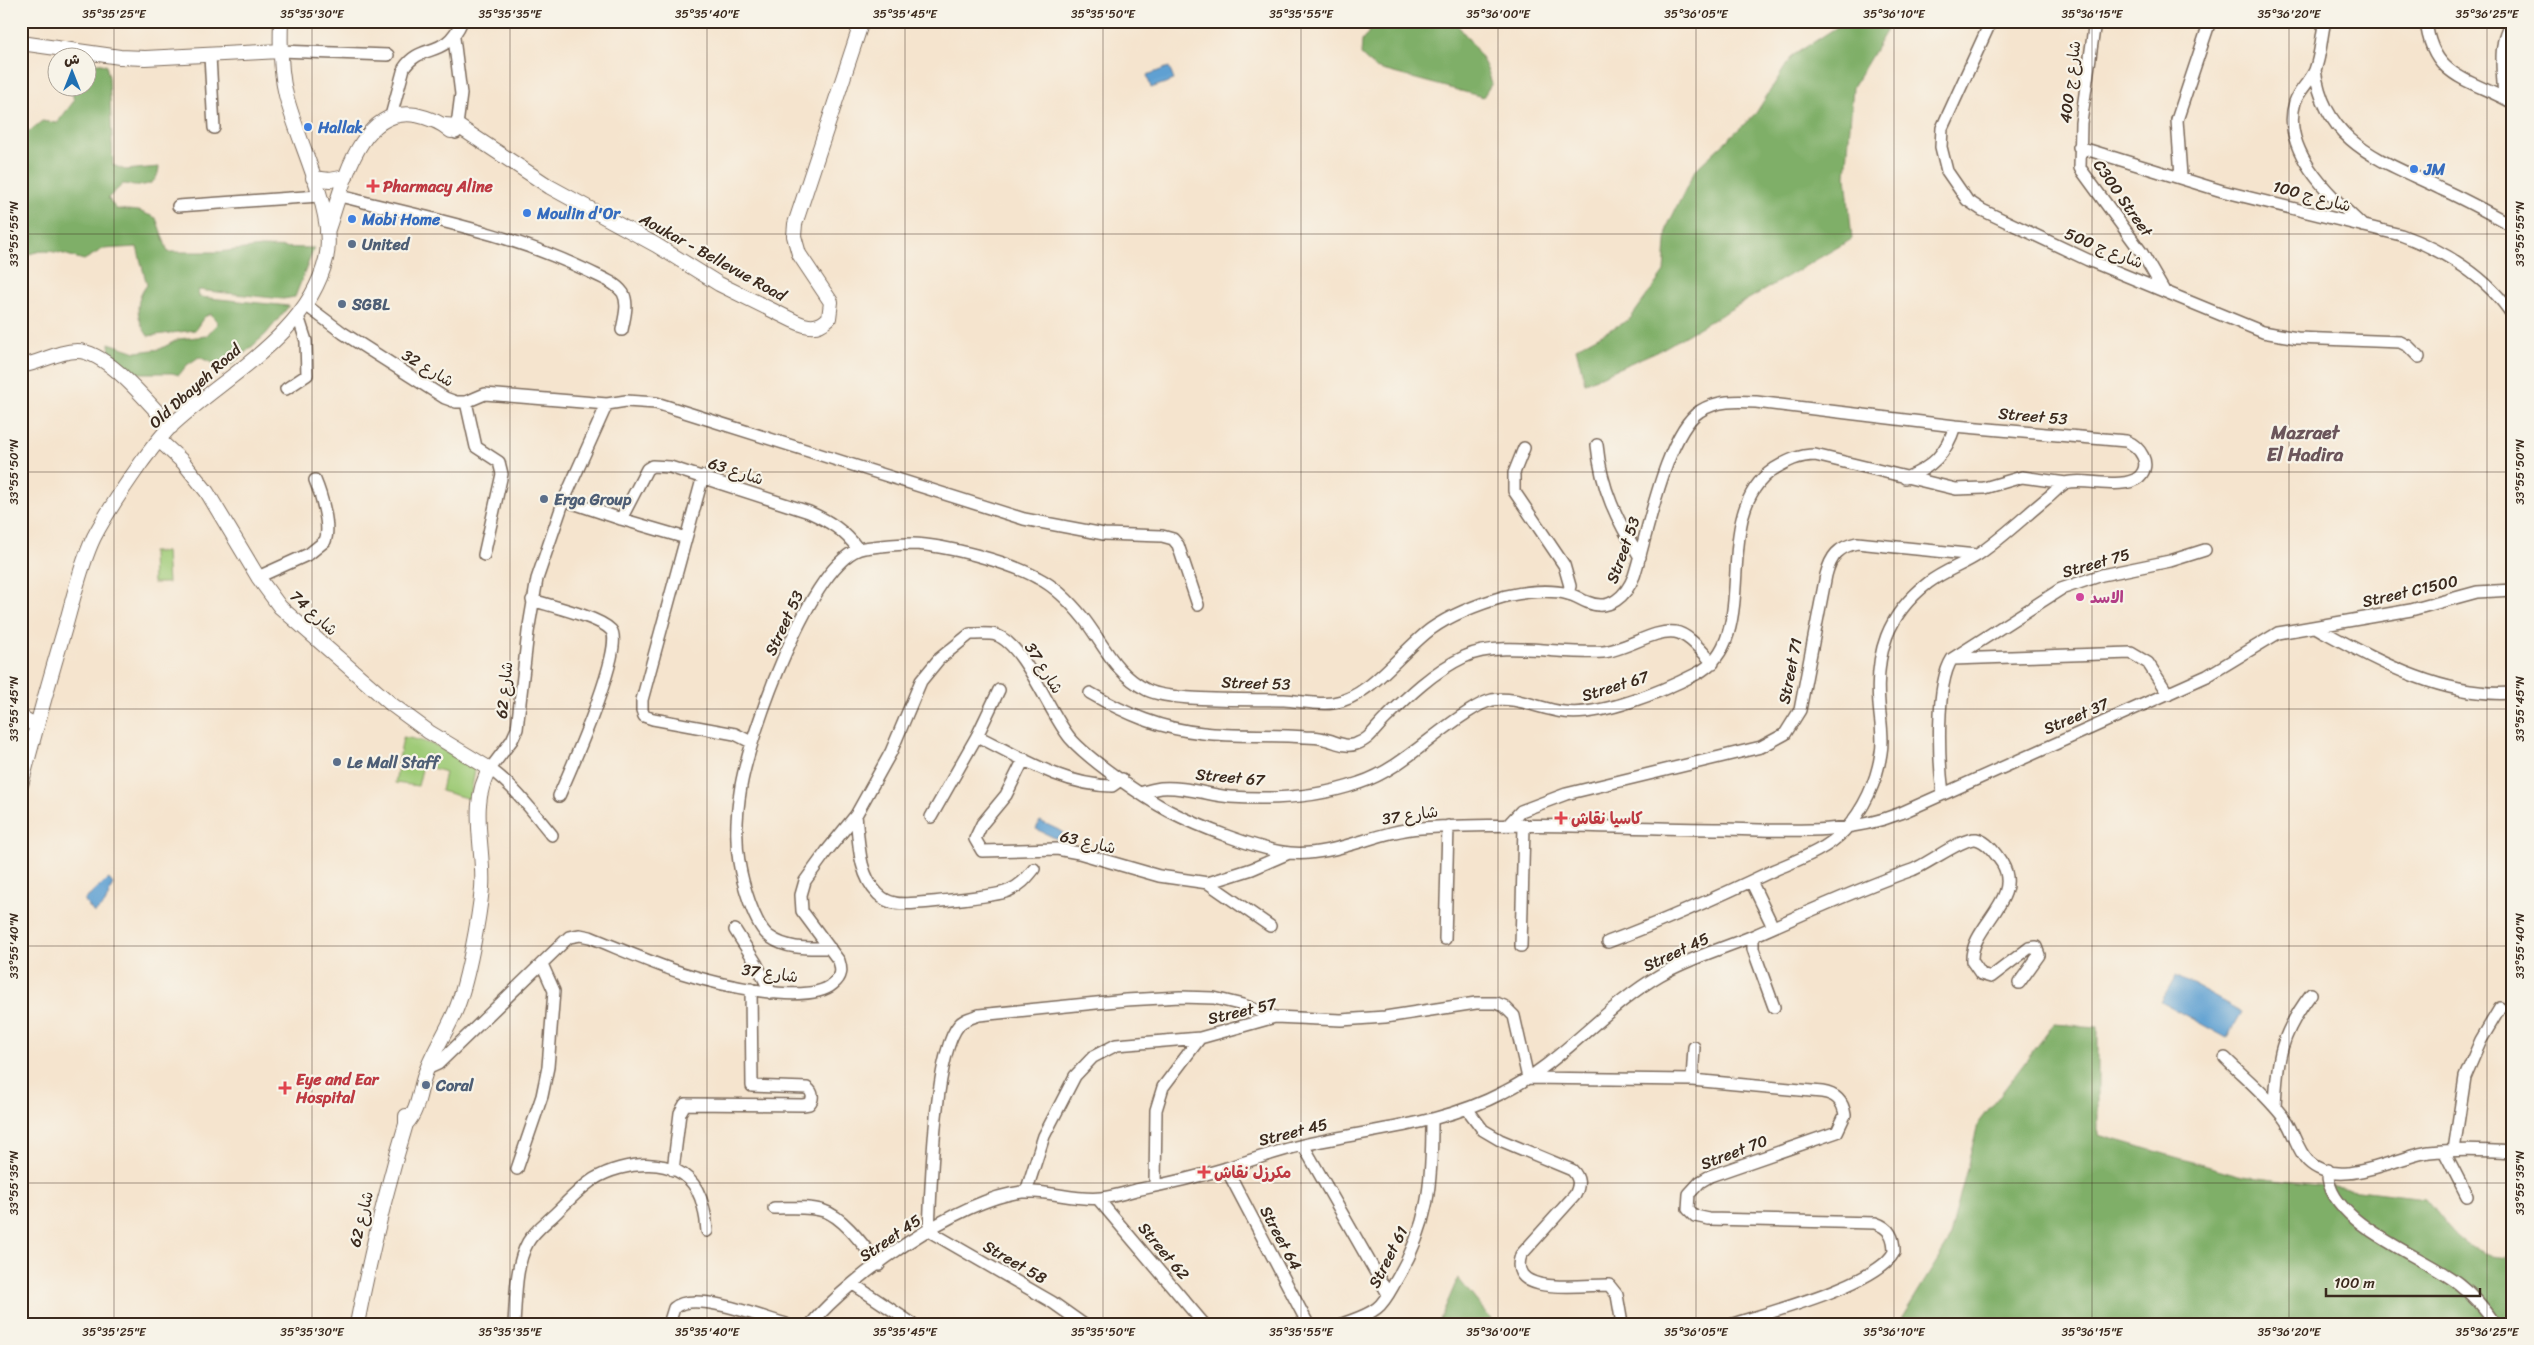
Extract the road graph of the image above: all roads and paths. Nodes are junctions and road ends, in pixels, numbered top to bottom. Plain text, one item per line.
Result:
1 (281, 21) edge
2 (462, 21) edge
3 (862, 21) edge
4 (1991, 21) edge
5 (2094, 21) edge
6 (2210, 21) edge
7 (2325, 21) edge
8 (2426, 21) edge
9 (2512, 21) edge
10 (454, 38) junction
11 (21, 43) edge
12 (280, 52) junction
13 (388, 55) dead end
14 (210, 56) junction
15 (2315, 70) junction
16 (2508, 101) edge
17 (391, 116) junction
18 (214, 128) dead end
19 (457, 130) junction
20 (2080, 147) junction
21 (2181, 176) junction
22 (346, 177) junction
23 (317, 189) junction
24 (341, 193) junction
25 (178, 206) dead end
26 (2513, 226) edge
27 (2364, 227) junction
28 (327, 232) junction
29 (2164, 291) junction
30 (302, 311) junction
31 (2513, 316) edge
32 (622, 330) dead end
33 (2419, 357) dead end
34 (21, 366) edge
35 (286, 389) dead end
36 (466, 402) junction
37 (607, 404) junction
38 (1955, 426) junction
39 (170, 427) junction
40 (159, 440) junction
41 (1597, 445) dead end
42 (1524, 448) dead end
43 (703, 476) junction
44 (1905, 478) junction
45 (315, 480) dead end
46 (2066, 483) junction
47 (564, 500) junction
48 (621, 520) junction
49 (686, 538) junction
50 (858, 549) junction
51 (2205, 550) dead end
52 (484, 555) dead end
53 (1978, 555) junction
54 (1640, 557) junction
55 (258, 577) junction
56 (2513, 590) edge
57 (1568, 594) junction
58 (532, 600) junction
59 (1198, 605) dead end
60 (2315, 626) junction
61 (1952, 659) junction
62 (1713, 663) junction
63 (999, 690) dead end
64 (1090, 693) dead end
65 (2513, 693) edge
66 (2168, 694) junction
67 (21, 717) edge
68 (37, 726) junction
69 (976, 736) junction
70 (751, 742) junction
71 (1024, 759) junction
72 (490, 769) junction
73 (1122, 779) junction
74 (21, 785) edge
75 (1140, 793) junction
76 (1943, 794) junction
77 (559, 796) dead end
78 (856, 815) junction
79 (931, 817) dead end
80 (1448, 826) junction
81 (1507, 826) junction
82 (1524, 826) junction
83 (1845, 829) junction
84 (552, 835) dead end
85 (1289, 853) junction
86 (1034, 869) dead end
87 (1751, 881) junction
88 (1208, 883) junction
89 (1270, 926) dead end
90 (1773, 927) junction
91 (735, 930) dead end
92 (1753, 936) junction
93 (1446, 939) dead end
94 (1608, 942) dead end
95 (1521, 946) dead end
96 (830, 948) junction
97 (542, 964) junction
98 (2019, 983) dead end
99 (751, 989) junction
100 (771, 993) junction
101 (2311, 994) dead end
102 (1774, 1007) dead end
103 (2500, 1008) dead end
104 (1275, 1017) junction
105 (1200, 1038) junction
106 (1694, 1047) dead end
107 (2225, 1058) dead end
108 (427, 1069) junction
109 (1528, 1078) junction
110 (1692, 1080) junction
111 (2275, 1107) junction
112 (1468, 1110) junction
113 (1432, 1120) junction
114 (1303, 1145) junction
115 (2449, 1150) junction
116 (2513, 1152) edge
117 (1226, 1168) junction
118 (516, 1169) dead end
119 (673, 1170) junction
120 (2328, 1170) junction
121 (1155, 1186) junction
122 (1026, 1192) junction
123 (2467, 1196) dead end
124 (1098, 1199) junction
125 (774, 1208) dead end
126 (929, 1230) junction
127 (707, 1231) dead end
128 (879, 1265) junction
129 (853, 1284) junction
130 (1388, 1294) junction
131 (357, 1324) edge
132 (514, 1324) edge
133 (669, 1324) edge
134 (786, 1324) edge
135 (811, 1324) edge
136 (913, 1324) edge
137 (1083, 1324) edge
138 (1204, 1324) edge
139 (1308, 1324) edge
140 (1342, 1324) edge
141 (1622, 1324) edge
142 (1734, 1324) edge
143 (2495, 1324) edge

1 - 12 street
2 - 10 street
3 - 19 street, Aoukar - Bellevue Road
4 - 29 street, شارع ج 500
5 - 20 street, شارع ج 400
6 - 21 street
7 - 15 street, شارع ج 100
8 - 16 street
9 - 16 street
10 - 17 street
10 - 19 street
11 - 14 street
12 - 13 street
12 - 14 street
12 - 23 street
14 - 18 street
15 - 26 street
15 - 27 street, شارع ج 100
17 - 19 street, Aoukar - Bellevue Road
17 - 22 street
20 - 21 street, شارع ج 100
20 - 29 street, C300 Street
21 - 27 street, شارع ج 100
22 - 23 street
22 - 24 street
23 - 24 street
23 - 25 street
23 - 28 street
24 - 28 street
24 - 32 street
27 - 31 street
28 - 30 street
29 - 33 street, شارع ج 500
30 - 35 street
30 - 36 street, شارع 32
30 - 39 street, Old Dbayeh Road
34 - 39 street
36 - 37 street, شارع 32
36 - 52 street
37 - 47 street, شارع 62
37 - 59 street, شارع 32
38 - 44 street
38 - 46 street, Street 53
38 - 54 street, Street 53
39 - 40 street, Old Dbayeh Road
40 - 55 street, شارع 74
40 - 68 street, Old Dbayeh Road
41 - 54 street
42 - 57 street
43 - 48 street, شارع 63
43 - 49 street
43 - 50 street, شارع 63
44 - 46 street, Street 67
44 - 62 street, Street 67
45 - 55 street
46 - 53 street
47 - 48 street
47 - 58 street, شارع 62
48 - 49 street
49 - 70 street
50 - 57 street, Street 53
50 - 70 street, Street 53
51 - 61 street, Street 75
53 - 81 street, Street 71
53 - 83 street
54 - 57 street, Street 53
55 - 72 street, شارع 74
56 - 60 street, Street C1500
58 - 72 street, شارع 62
58 - 77 street
60 - 65 street
60 - 66 street, Street 37
61 - 66 street
61 - 76 street
62 - 64 street
62 - 75 street, Street 67
63 - 69 street
66 - 76 street, Street 37
67 - 68 street
68 - 74 street, Old Dbayeh Road
69 - 71 street
69 - 79 street
70 - 96 street, Street 53
71 - 73 street
71 - 88 street, شارع 63
72 - 84 street
72 - 108 street, شارع 62
73 - 75 street, شارع 37
73 - 78 street, شارع 37
75 - 85 street, شارع 37
76 - 83 street, Street 37
78 - 86 street
78 - 96 street, شارع 37
80 - 81 street, شارع 37
80 - 85 street, شارع 37
80 - 93 street
81 - 82 street, شارع 37
82 - 83 street, شارع 37
82 - 95 street
83 - 87 street, Street 45
85 - 88 street, شارع 63
87 - 90 street
87 - 94 street, Street 45
88 - 89 street
90 - 92 street, Street 45
90 - 98 street, Street 45
91 - 100 street
92 - 102 street
92 - 109 street, Street 45
96 - 100 street, شارع 37
97 - 99 street, شارع 37
97 - 108 street, شارع 37
97 - 118 street
99 - 100 street, شارع 37
99 - 119 street
101 - 111 street
103 - 115 street
104 - 105 street, Street 57
104 - 109 street, Street 57
104 - 126 street
105 - 121 street
105 - 122 street, Street 57
106 - 110 street
107 - 111 street
108 - 131 street, شارع 62
109 - 110 street, Street 70
109 - 112 street, Street 45
110 - 142 street, Street 70
111 - 120 street
112 - 113 street, Street 45
112 - 141 street
113 - 114 street, Street 45
113 - 130 street, Street 61
114 - 117 street, Street 45
114 - 130 street
115 - 116 street
115 - 120 street
115 - 123 street
117 - 121 street, Street 45
117 - 139 street, Street 64
119 - 127 street
119 - 132 street
120 - 143 street
121 - 124 street, Street 45
122 - 124 street, Street 45
122 - 126 street, Street 45
124 - 138 street, Street 62
125 - 128 street
126 - 128 street, Street 45
126 - 137 street, Street 58
128 - 129 street, Street 45
129 - 135 street, Street 45
129 - 136 street
130 - 140 street, Street 61
133 - 134 street

